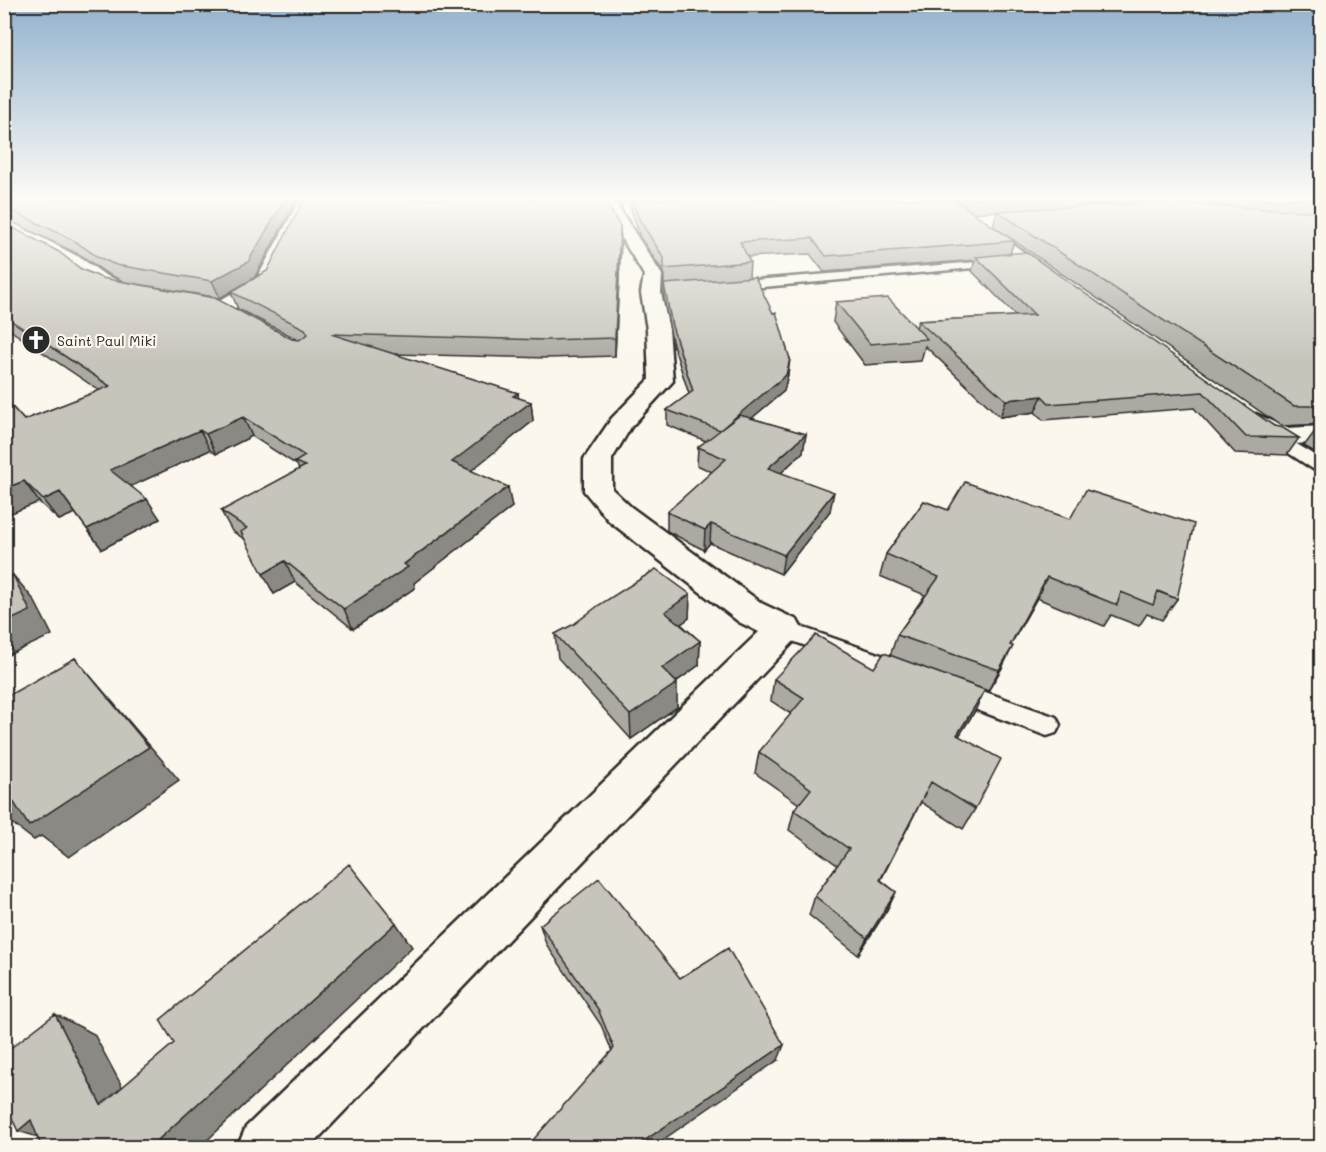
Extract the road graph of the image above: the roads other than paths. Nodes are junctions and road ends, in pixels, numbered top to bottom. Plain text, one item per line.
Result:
1 (58, 253) edge
2 (278, 253) edge
3 (639, 253) edge
4 (1016, 253) edge
5 (1027, 261) junction
6 (722, 287) edge
7 (1065, 288) edge
8 (149, 294) edge
9 (168, 298) edge
10 (1235, 408) edge
11 (1322, 434) edge
12 (1273, 435) junction
13 (1322, 467) edge
14 (784, 629) junction
15 (1047, 725) dead end
16 (4, 1090) edge
17 (33, 1148) edge
18 (267, 1148) edge

1 - 8 street
2 - 9 street
3 - 14 street
4 - 5 street
5 - 6 lane
5 - 7 street
10 - 12 street
11 - 12 street
12 - 13 lane
14 - 15 lane
14 - 18 street
16 - 17 street

